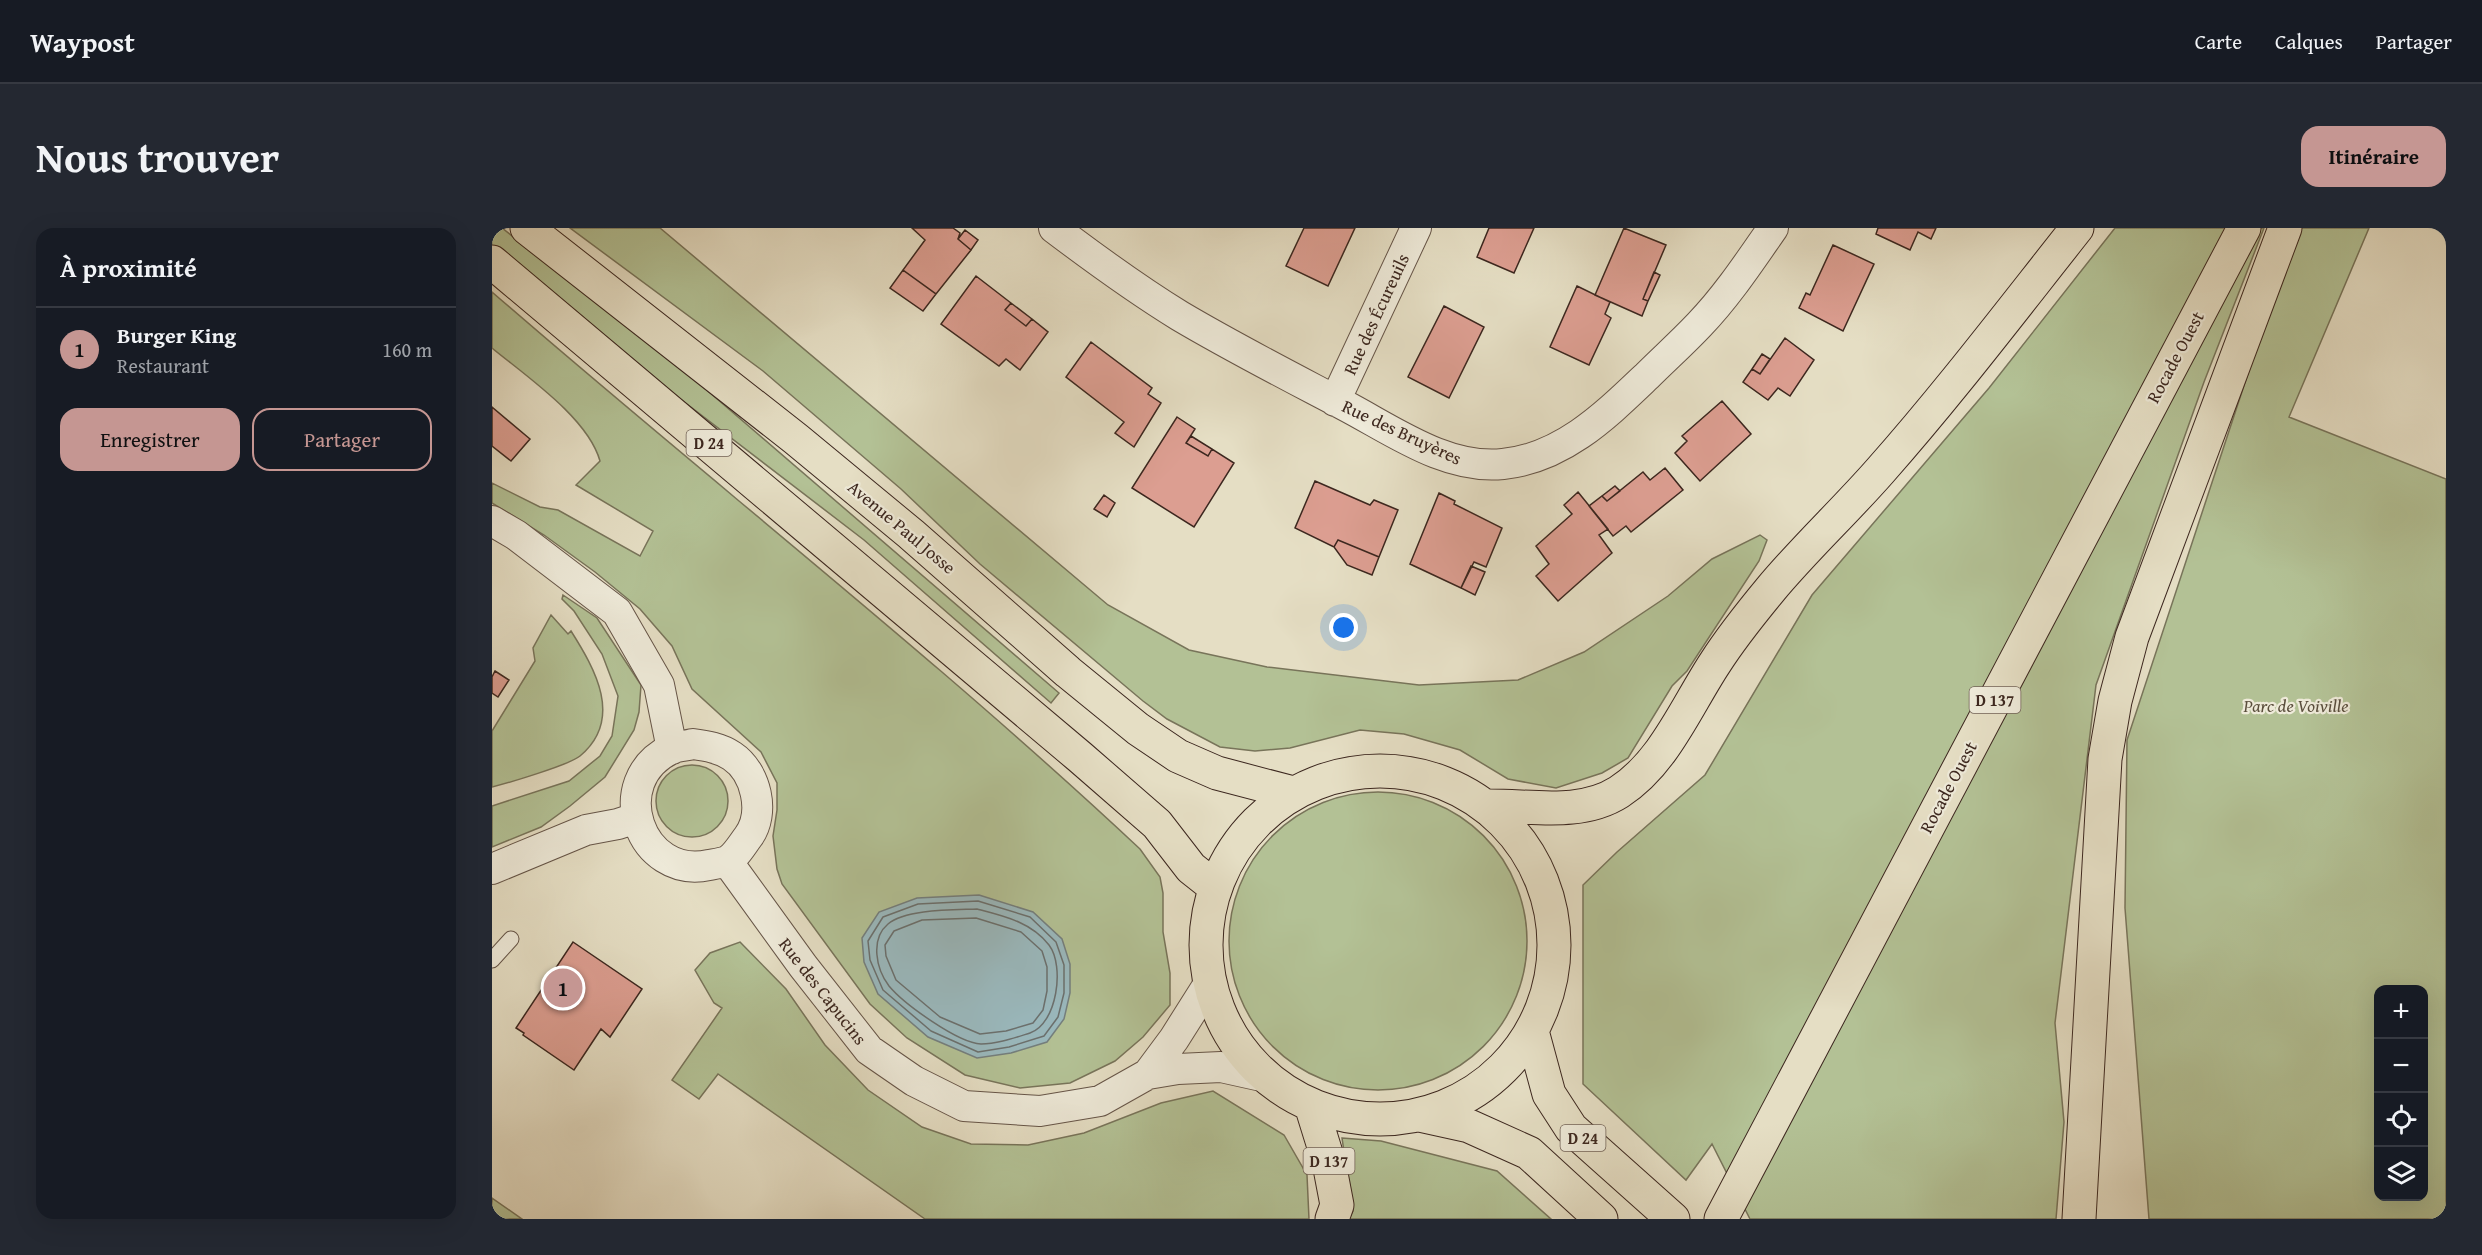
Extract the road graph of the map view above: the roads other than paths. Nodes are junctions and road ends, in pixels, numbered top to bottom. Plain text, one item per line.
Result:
1 (526, 228) edge
2 (1054, 228) edge
3 (1416, 228) edge
4 (1773, 228) edge
5 (2077, 228) edge
6 (2244, 228) edge
7 (2285, 228) edge
8 (492, 262) edge
9 (1335, 401) junction
10 (492, 521) edge
11 (672, 749) junction
12 (1293, 794) junction
13 (1486, 806) junction
14 (636, 818) junction
15 (728, 861) junction
16 (492, 869) edge
17 (1215, 887) junction
18 (511, 939) dead end
19 (492, 960) edge
20 (1210, 982) junction
21 (1532, 1031) junction
22 (1148, 1074) junction
23 (1266, 1077) junction
24 (1311, 1105) junction
25 (1418, 1115) junction
26 (1332, 1219) edge
27 (1601, 1219) edge
28 (1673, 1219) edge
29 (1720, 1219) edge
30 (2079, 1219) edge

1 - 12 main road, Avenue Paul Josse
2 - 9 street, Rue des Bruyères
3 - 9 street, Rue des Écureuils
4 - 9 street, Rue des Bruyères
5 - 13 main road
6 - 29 main road, Rocade Ouest / D 137
7 - 30 main road
8 - 17 main road, D 24
10 - 11 street
11 - 14 street
11 - 15 street
12 - 13 main road
12 - 17 main road
13 - 21 main road
14 - 15 street
14 - 16 street
15 - 22 street, Rue des Capucins
17 - 20 main road
18 - 19 lane
20 - 22 street, Rue des Capucins
20 - 23 main road
21 - 25 main road
21 - 28 main road, D 24
22 - 23 street, Rue des Capucins
23 - 24 main road
24 - 25 main road
24 - 26 main road, D 137
25 - 27 main road, D 24

